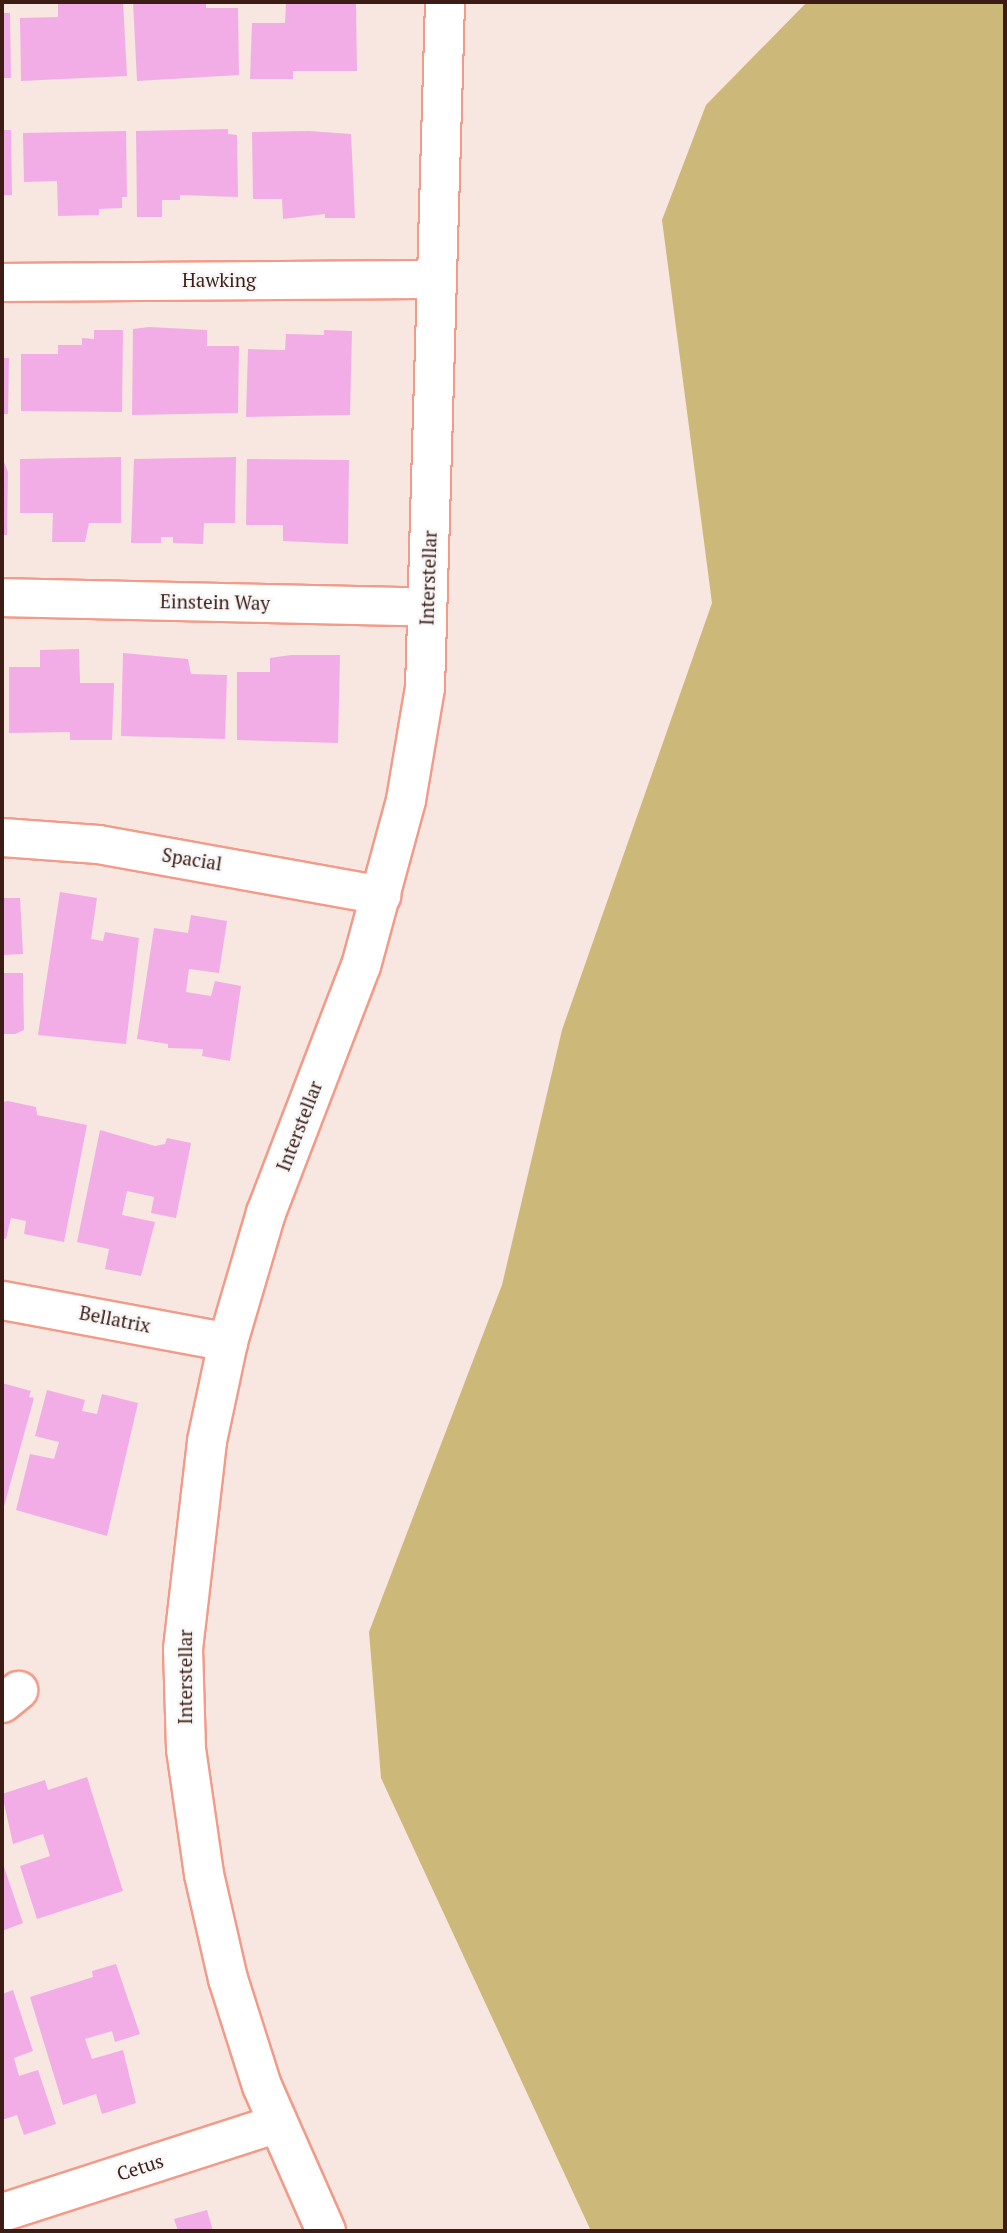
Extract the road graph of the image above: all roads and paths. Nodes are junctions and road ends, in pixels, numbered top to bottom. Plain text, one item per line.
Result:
1 (445, 2) edge
2 (437, 279) junction
3 (2, 282) edge
4 (2, 597) edge
5 (427, 607) junction
6 (2, 837) edge
7 (380, 895) junction
8 (2, 1300) edge
9 (228, 1342) junction
10 (278, 2123) junction
11 (2, 2212) edge
12 (326, 2231) edge

1 - 2 street, Interstellar
2 - 3 street, Hawking
2 - 5 street, Interstellar
4 - 5 street, Einstein Way
5 - 7 street, Interstellar
6 - 7 street, Spacial
7 - 9 street, Interstellar
8 - 9 street, Bellatrix
9 - 10 street, Interstellar
10 - 11 street, Cetus
10 - 12 street, Interstellar

